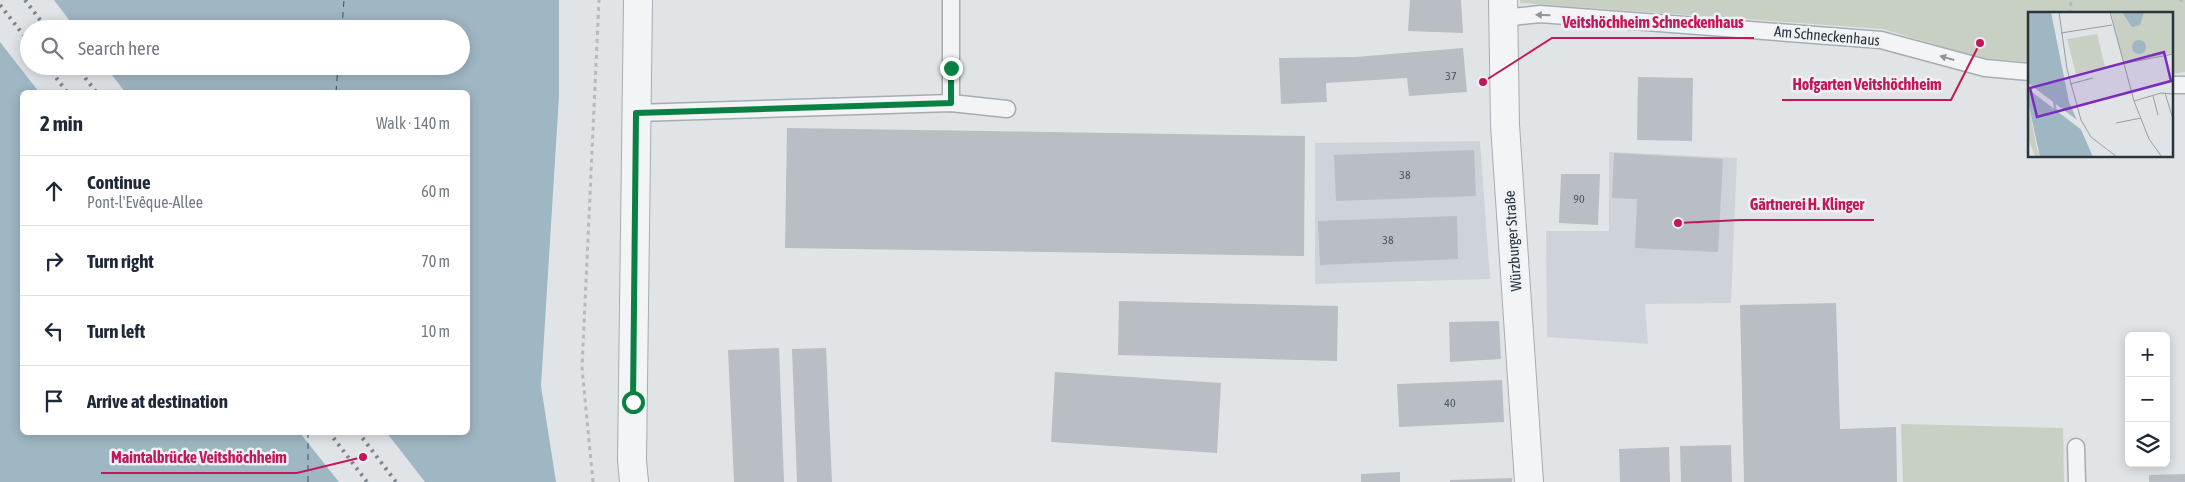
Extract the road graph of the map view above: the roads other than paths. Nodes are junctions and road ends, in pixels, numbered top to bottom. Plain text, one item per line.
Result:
1 (638, 0) edge
2 (951, 0) edge
3 (1503, 9) edge
4 (2028, 72) edge
5 (2172, 85) edge
6 (2185, 85) edge
7 (951, 103) junction
8 (1007, 109) dead end
9 (636, 113) junction
10 (2076, 447) dead end
11 (634, 482) edge
12 (1529, 482) edge
13 (2077, 482) edge

1 - 9 street
2 - 7 lane
4 -> 3 lane, Am Schneckenhaus
3 - 12 street, Würzburger Straße
5 - 6 lane
7 - 8 lane
7 - 9 lane
9 - 11 street
10 - 13 lane

